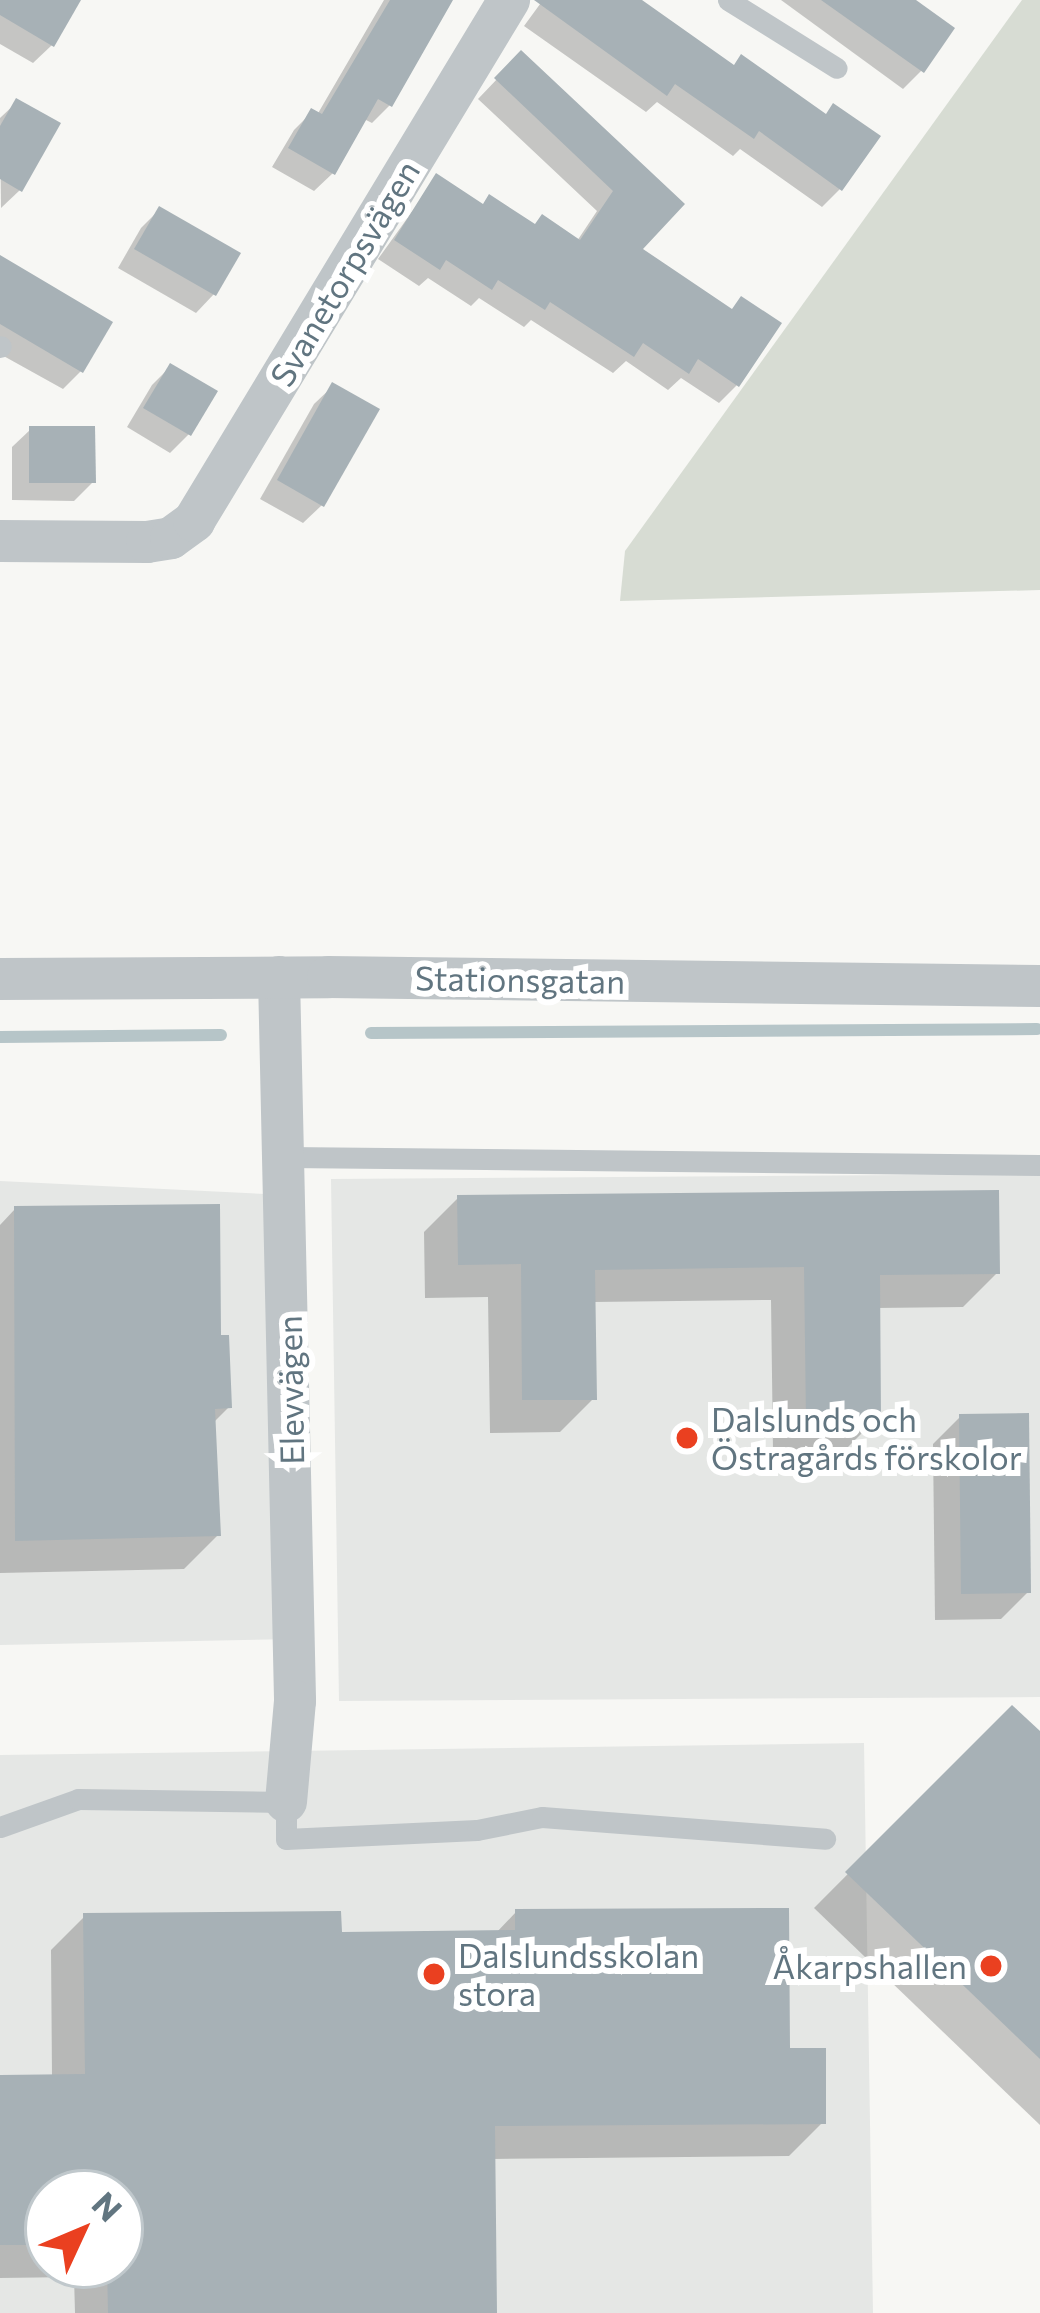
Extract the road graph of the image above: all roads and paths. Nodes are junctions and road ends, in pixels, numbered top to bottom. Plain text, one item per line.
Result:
1 (509, 0) edge
2 (728, 0) edge
3 (837, 68) dead end
4 (0, 541) edge
5 (279, 977) junction
6 (0, 979) edge
7 (1040, 986) edge
8 (287, 1157) junction
9 (1040, 1165) edge
10 (286, 1802) junction
11 (0, 1827) edge
12 (825, 1839) dead end

1 - 4 street, Svanetorpsvägen
2 - 3 lane
5 - 6 street, Stationsgatan
5 - 7 street, Stationsgatan
5 - 8 street, Elevvägen
8 - 9 lane
8 - 10 street, Elevvägen
10 - 11 lane
10 - 12 lane

